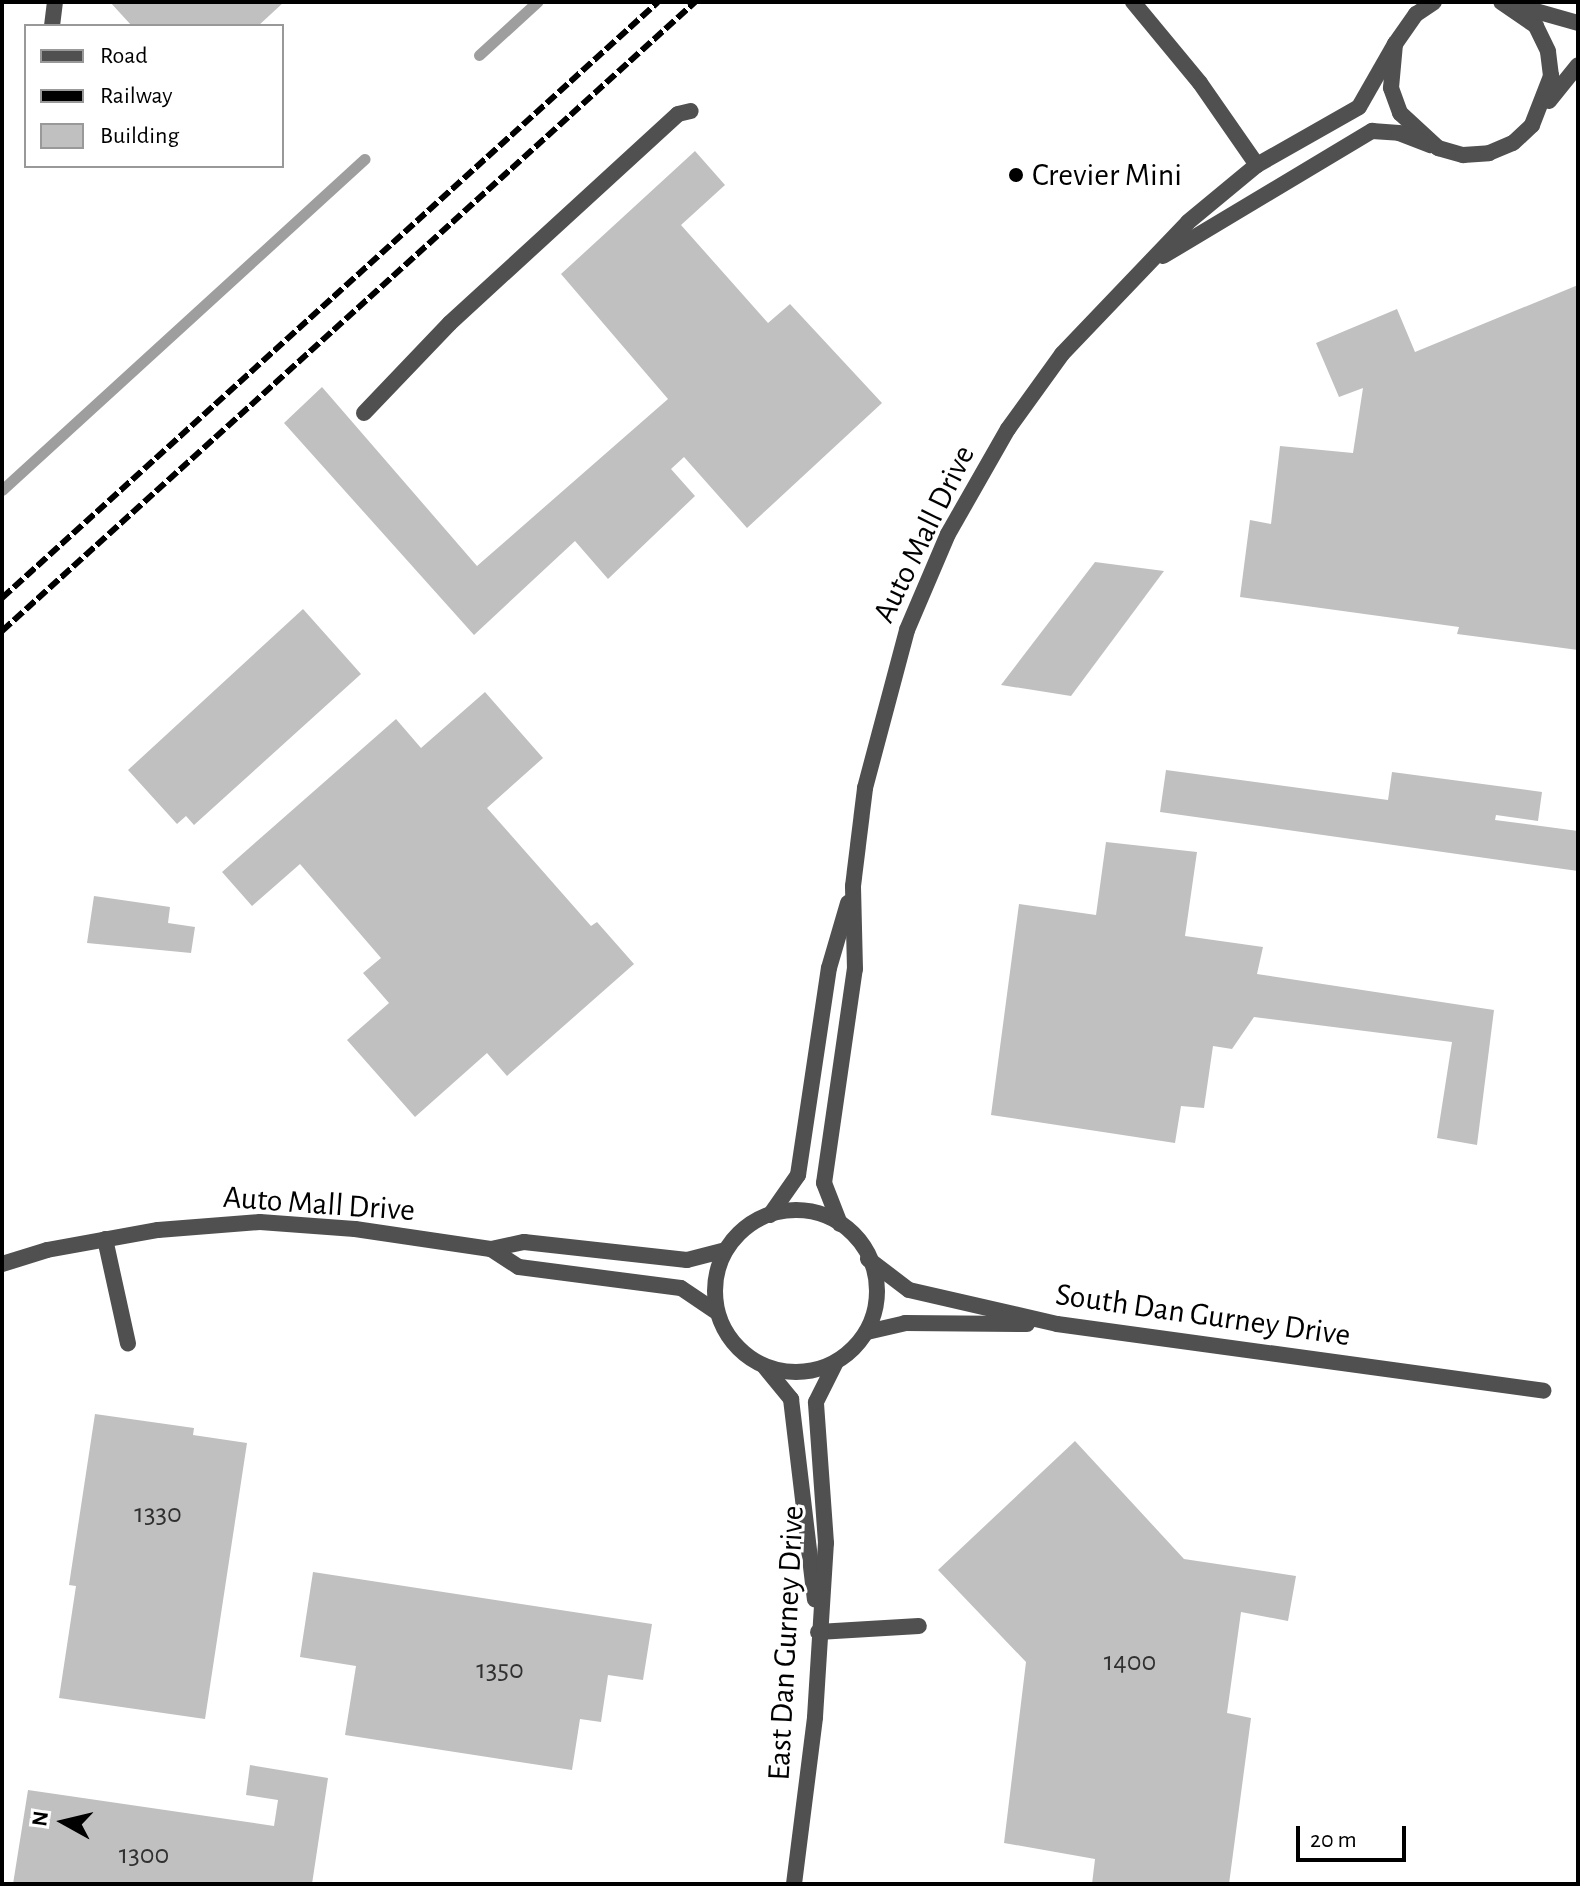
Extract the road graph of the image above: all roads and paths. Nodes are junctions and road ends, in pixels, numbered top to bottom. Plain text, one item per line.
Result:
1 (55, 2) edge
2 (1133, 2) edge
3 (1434, 2) edge
4 (1501, 2) edge
5 (1507, 2) edge
6 (1578, 23) edge
7 (52, 24) edge
8 (1395, 44) junction
9 (1578, 65) edge
10 (691, 111) dead end
11 (1532, 125) junction
12 (1438, 148) junction
13 (1257, 165) junction
14 (1155, 260) junction
15 (364, 413) dead end
16 (853, 886) junction
17 (770, 1215) junction
18 (840, 1224) junction
19 (105, 1239) junction
20 (491, 1249) junction
21 (726, 1250) junction
22 (868, 1259) junction
23 (2, 1264) edge
24 (715, 1311) junction
25 (1057, 1324) junction
26 (867, 1332) junction
27 (128, 1344) dead end
28 (761, 1362) junction
29 (836, 1362) junction
30 (1543, 1391) dead end
31 (818, 1624) junction
32 (919, 1626) dead end
33 (794, 1884) edge

1 - 7 street
2 - 13 street
3 - 8 street, Auto Mall Drive
4 - 11 street
5 - 6 street
8 - 12 street
8 - 13 street, Auto Mall Drive
9 - 11 street, Auto Mall Drive
10 - 15 street
11 - 12 street, Auto Mall Drive
12 - 14 street, Auto Mall Drive
13 - 14 street, Auto Mall Drive
14 - 16 street, Auto Mall Drive
16 - 17 street, Auto Mall Drive
16 - 18 street, Auto Mall Drive
17 - 18 street
17 - 21 street
18 - 22 street
19 - 20 street, Auto Mall Drive
19 - 23 street, Auto Mall Drive
19 - 27 street
20 - 21 street, Auto Mall Drive
20 - 24 street, Auto Mall Drive
21 - 24 street
22 - 25 street, South Dan Gurney Drive
22 - 26 street
24 - 28 street
25 - 26 street
25 - 30 street, South Dan Gurney Drive
26 - 29 street
28 - 29 street
28 - 31 street
29 - 31 street, East Dan Gurney Drive
31 - 32 street
31 - 33 street, East Dan Gurney Drive

